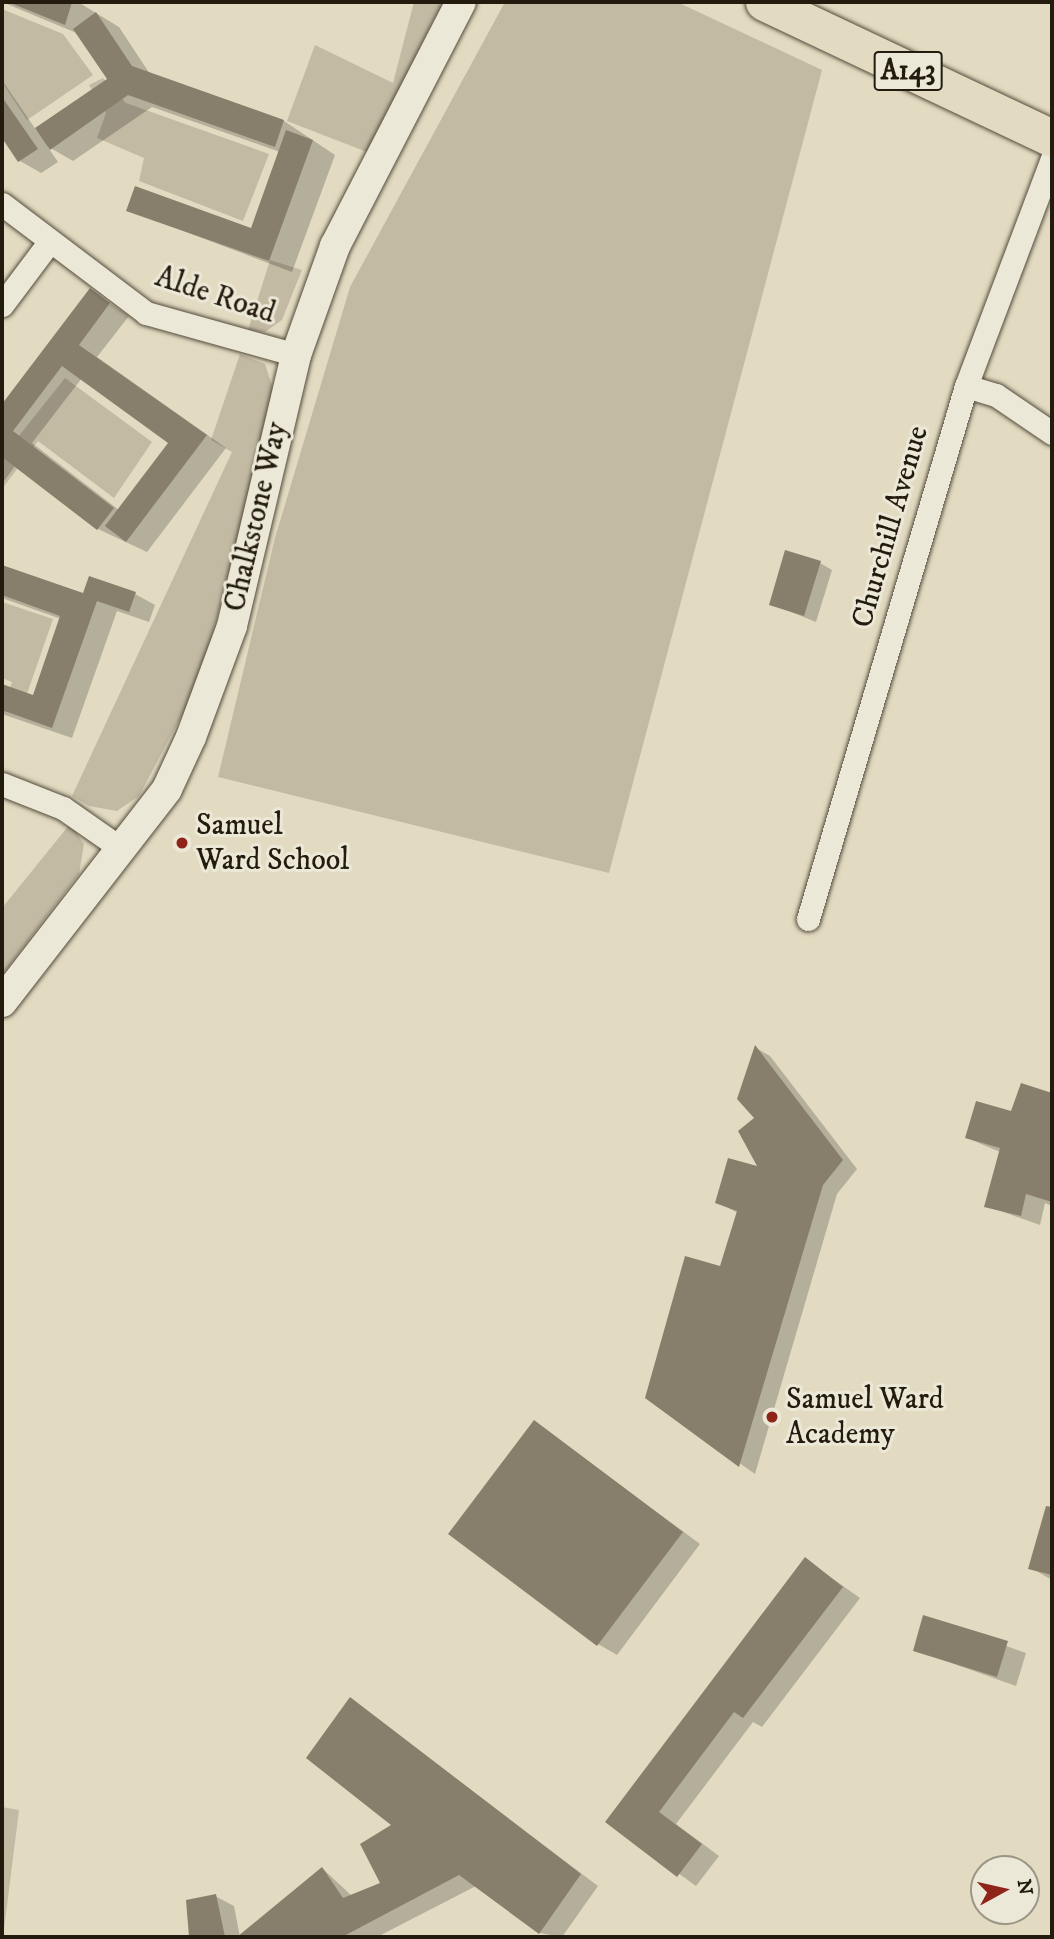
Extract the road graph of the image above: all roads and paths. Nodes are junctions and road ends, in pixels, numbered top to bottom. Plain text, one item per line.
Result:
1 (461, 2) edge
2 (764, 2) edge
3 (1052, 138) edge
4 (1052, 158) edge
5 (2, 204) edge
6 (50, 242) junction
7 (2, 305) edge
8 (296, 355) junction
9 (966, 386) junction
10 (1052, 433) edge
11 (2, 784) edge
12 (119, 847) junction
13 (808, 919) dead end
14 (2, 1002) edge

1 - 8 street, Chalkstone Way
2 - 3 main road, A143
4 - 9 street, Churchill Avenue
5 - 6 street, Alde Road
6 - 7 street
6 - 8 street, Alde Road
8 - 12 street, Chalkstone Way
9 - 10 street
9 - 13 street, Churchill Avenue
11 - 12 street
12 - 14 street, Chalkstone Way

